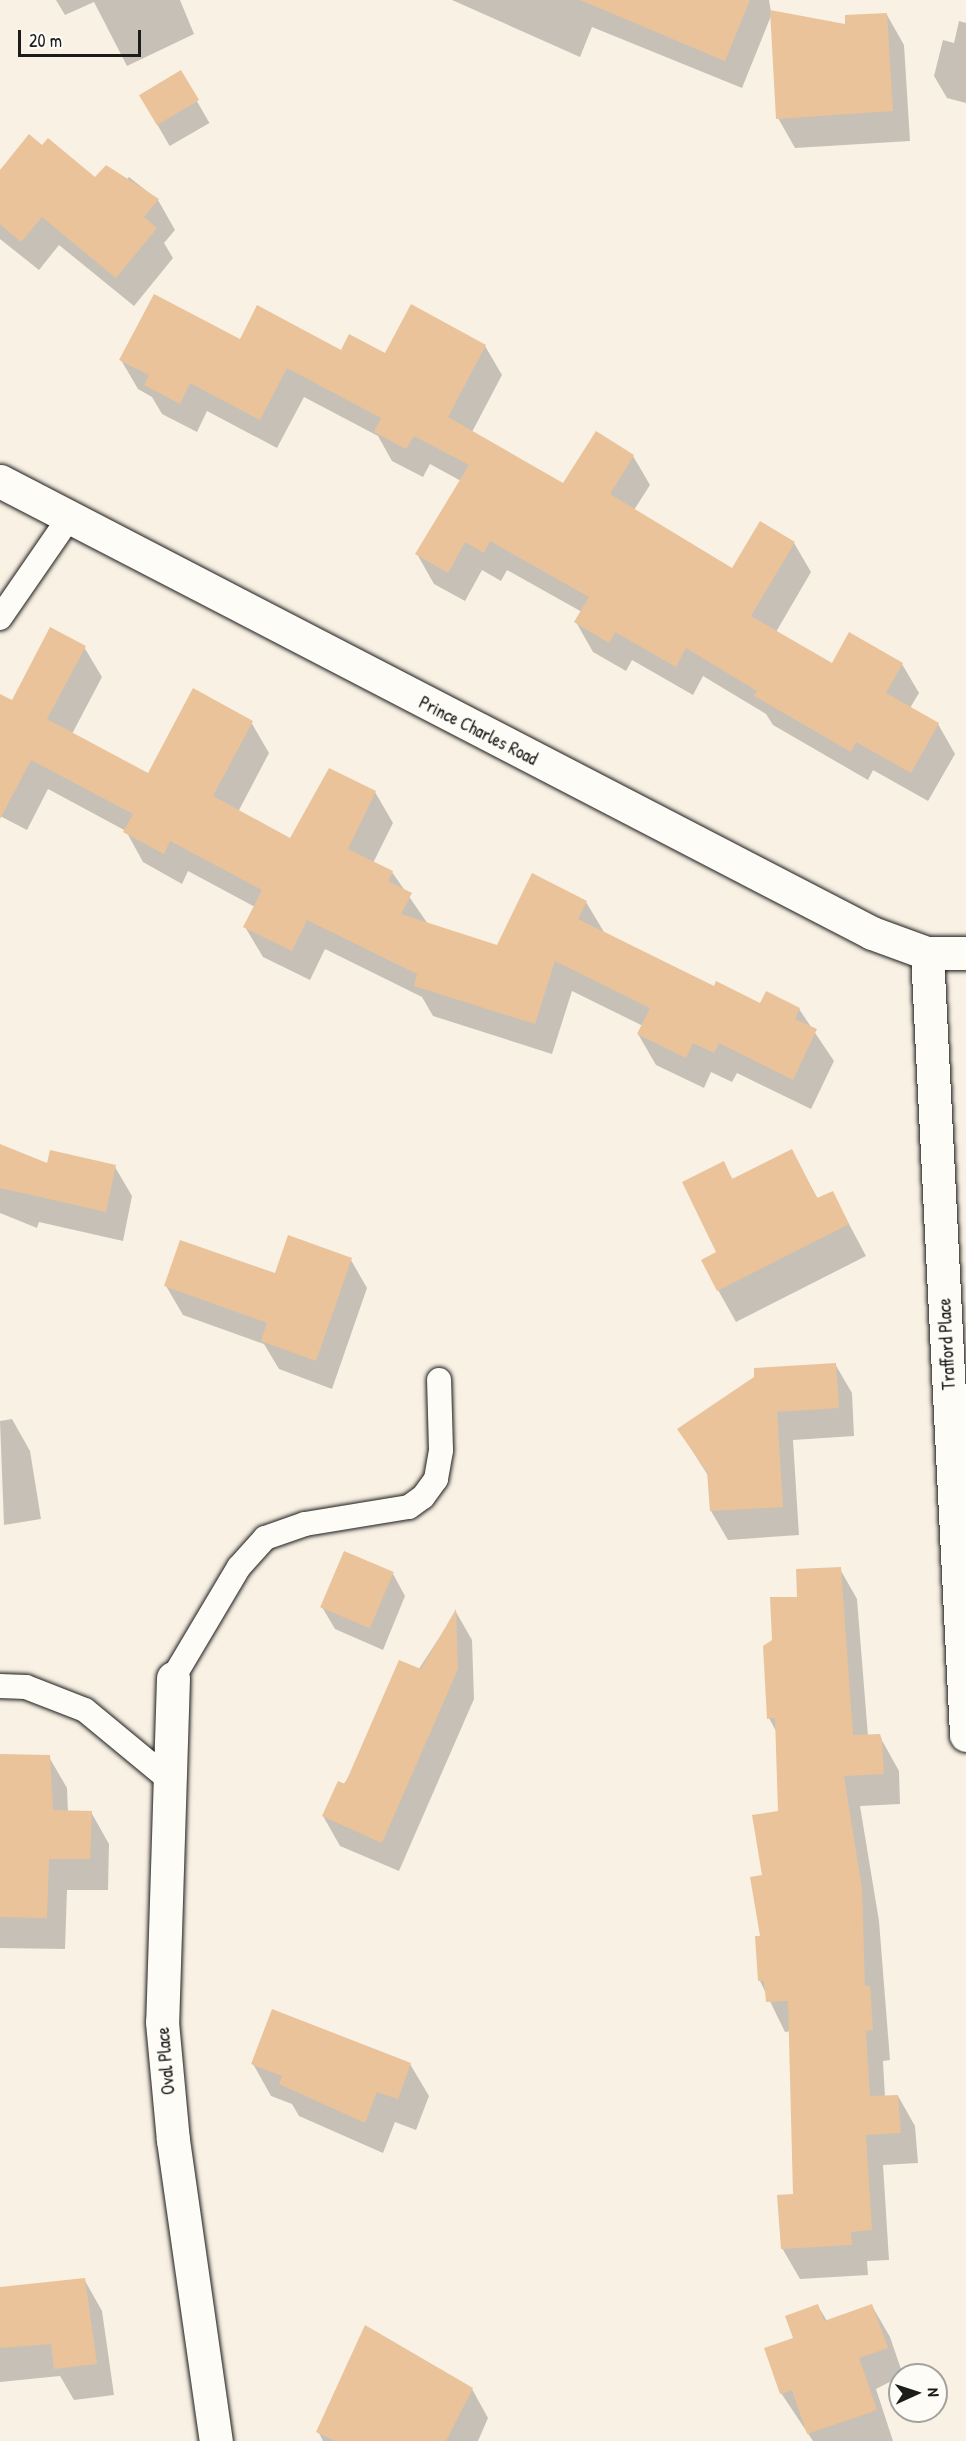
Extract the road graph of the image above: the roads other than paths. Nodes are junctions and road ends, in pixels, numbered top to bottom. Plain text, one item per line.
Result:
1 (0, 481) edge
2 (67, 521) junction
3 (0, 618) edge
4 (927, 953) junction
5 (966, 953) edge
6 (439, 1380) dead end
7 (173, 1678) joint
8 (0, 1686) edge
9 (966, 1735) edge
10 (172, 1782) junction
11 (216, 2441) edge

1 - 2 street, Prince Charles Road
2 - 3 lane
2 - 4 street, Prince Charles Road
4 - 5 street, Prince Charles Road
4 - 9 street, Trafford Place
6 - 7 lane
7 - 10 street, Oval Place
8 - 10 lane
10 - 11 street, Oval Place

